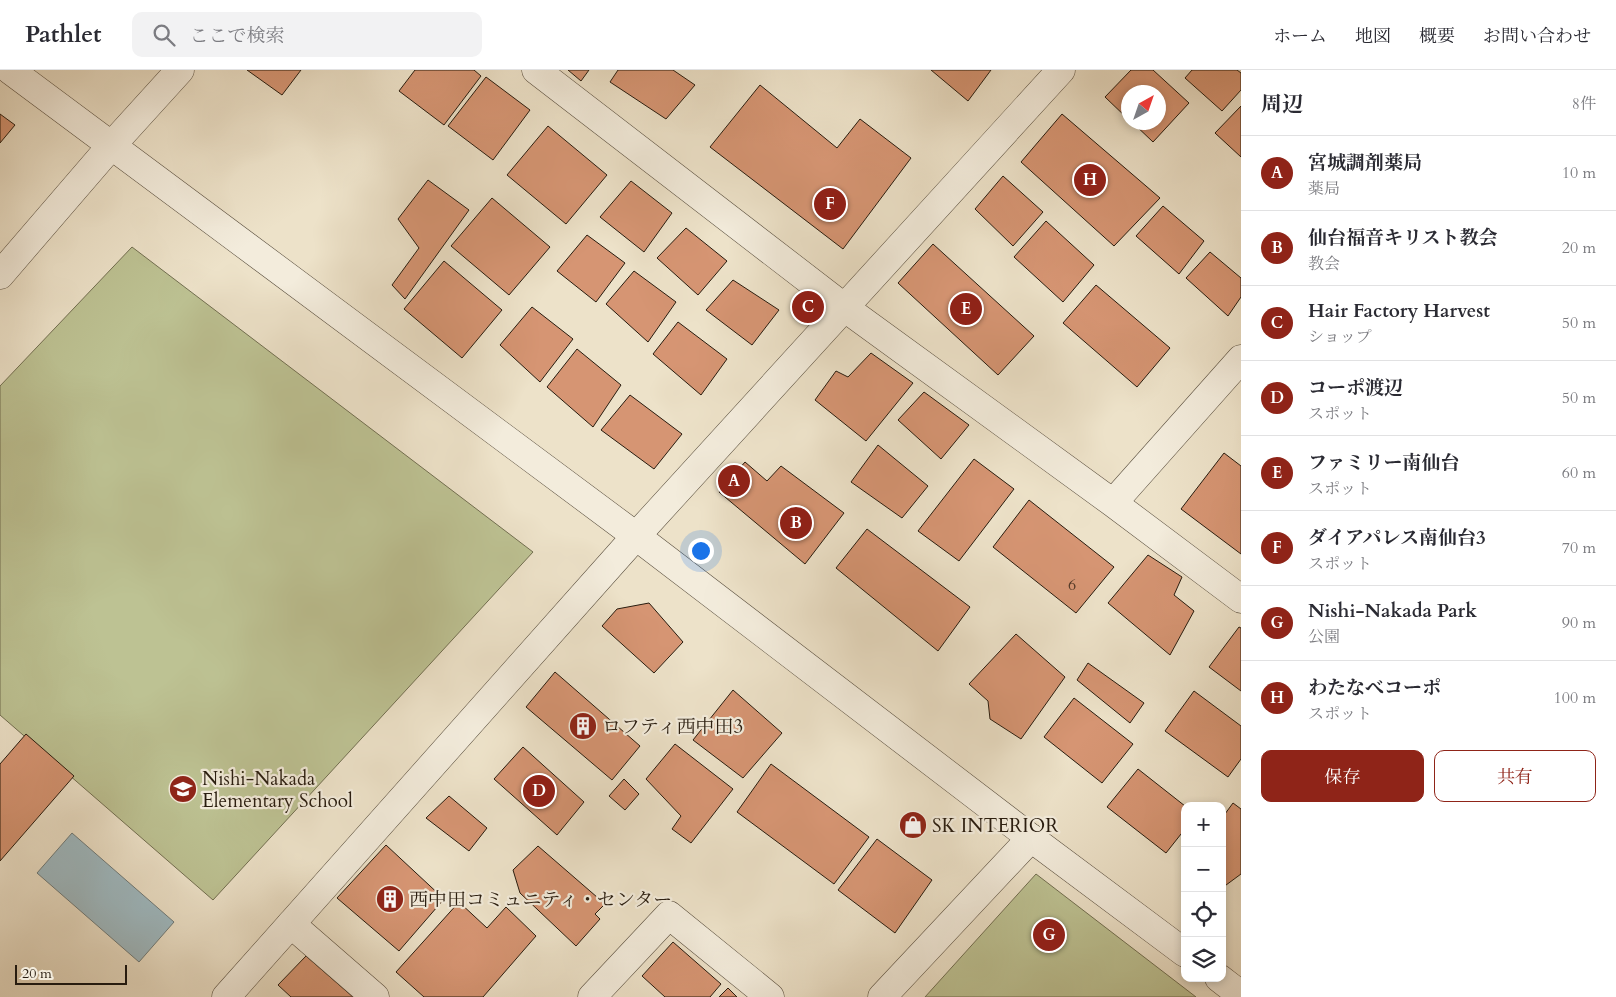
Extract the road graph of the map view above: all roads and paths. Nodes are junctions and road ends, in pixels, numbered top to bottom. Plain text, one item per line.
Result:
1 (10, 70) edge
2 (180, 70) edge
3 (536, 70) edge
4 (1061, 70) edge
5 (111, 146) junction
6 (0, 274) edge
7 (845, 308) junction
8 (1241, 359) edge
9 (1113, 503) junction
10 (636, 536) junction
11 (1241, 599) edge
12 (1031, 838) junction
13 (291, 924) junction
14 (1181, 950) edge
15 (1224, 982) edge
16 (1241, 995) edge
17 (226, 997) edge
18 (376, 997) edge
19 (592, 997) edge
20 (770, 997) edge
21 (882, 997) edge

1 - 5 street
2 - 5 street
3 - 7 street
4 - 7 street
5 - 6 street
5 - 10 street
7 - 9 street
7 - 10 street
8 - 9 street
9 - 11 street
10 - 12 street
10 - 13 street
12 - 14 street
12 - 21 street
13 - 17 street
13 - 18 street
15 - 16 street
19 - 20 street

